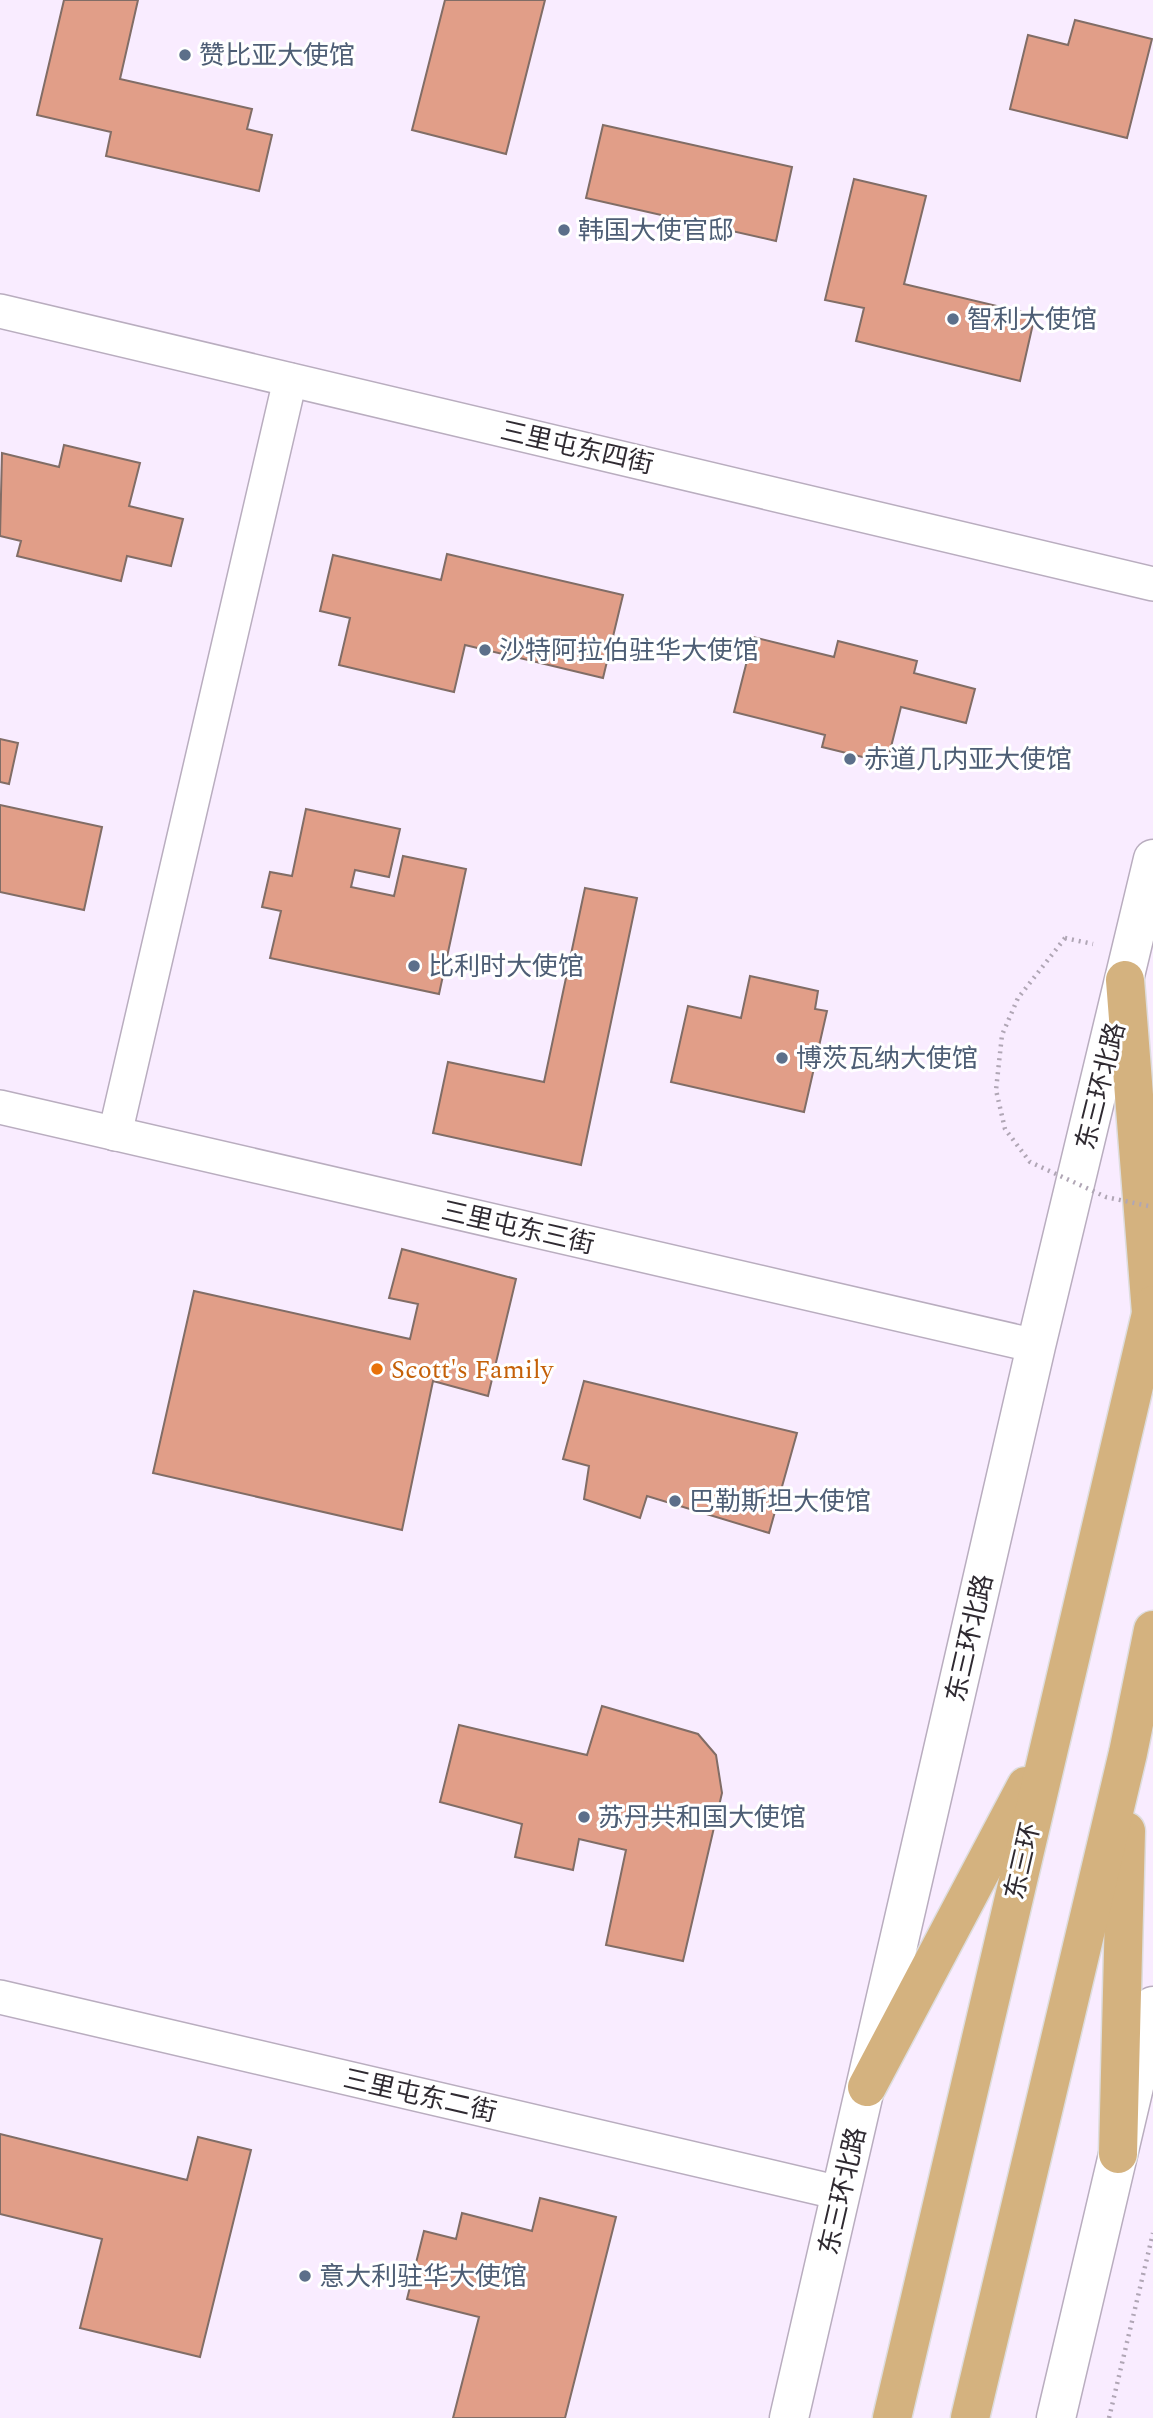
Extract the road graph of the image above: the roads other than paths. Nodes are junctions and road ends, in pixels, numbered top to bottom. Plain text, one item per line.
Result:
1 (0, 311) edge
2 (290, 380) junction
3 (1153, 584) edge
4 (1153, 859) edge
5 (1125, 980) junction
6 (0, 1107) edge
7 (115, 1134) junction
8 (1152, 1309) edge
9 (1037, 1346) junction
10 (1153, 1630) edge
11 (1051, 1737) junction
12 (1128, 1753) junction
13 (0, 1997) edge
14 (1153, 2006) edge
15 (867, 2087) junction
16 (1118, 2154) junction
17 (841, 2193) junction
18 (789, 2418) edge
19 (892, 2418) edge
20 (970, 2418) edge
21 (1056, 2418) edge

1 - 2 street, 三里屯东四街
2 - 3 street, 三里屯东四街
2 - 7 street
4 - 5 street, 东三环北路
5 - 8 highway, 东三环
5 - 9 street, 东三环北路
6 - 7 street, 三里屯东三街
7 - 9 street, 三里屯东三街
8 - 11 highway, 东三环
9 - 15 street, 东三环北路
10 - 12 highway
11 - 15 highway
11 - 19 highway, 东三环
12 - 16 highway
12 - 20 highway
13 - 17 street, 三里屯东二街
14 - 16 street
15 - 17 street, 东三环北路
16 - 21 street
17 - 18 street, 东三环北路

